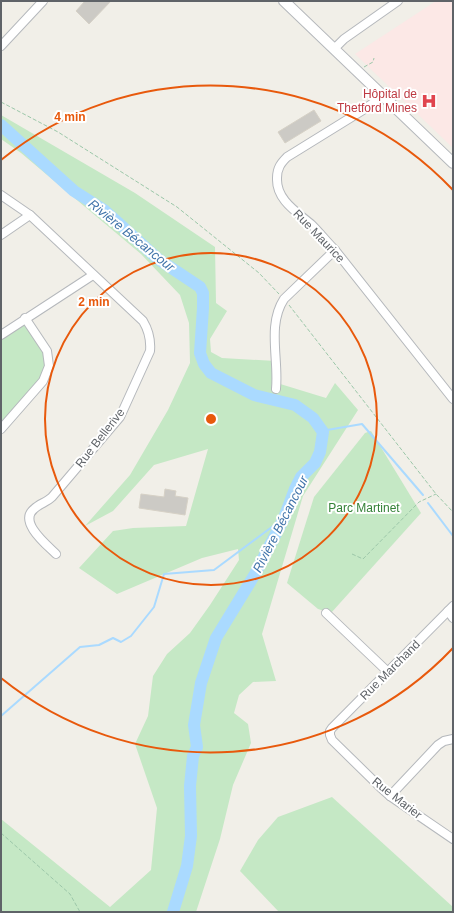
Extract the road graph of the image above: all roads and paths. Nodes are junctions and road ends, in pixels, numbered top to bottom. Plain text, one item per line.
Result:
1 (43, 1) edge
2 (284, 1) edge
3 (398, 1) edge
4 (1, 46) edge
5 (334, 49) junction
6 (374, 58) dead end
7 (356, 71) junction
8 (383, 96) junction
9 (1, 102) edge
10 (453, 163) edge
11 (1, 195) edge
12 (30, 215) junction
13 (1, 235) edge
14 (335, 250) junction
15 (93, 275) junction
16 (284, 299) junction
17 (26, 318) junction
18 (1, 335) edge
19 (276, 389) dead end
20 (453, 399) edge
21 (1, 429) edge
22 (436, 494) junction
23 (453, 512) edge
24 (56, 554) dead end
25 (352, 554) dead end
26 (451, 612) edge
27 (326, 613) dead end
28 (388, 672) junction
29 (330, 735) joint
30 (453, 739) edge
31 (390, 796) junction
32 (1, 833) edge
33 (453, 839) edge
34 (80, 912) edge

1 - 4 street
2 - 5 street
3 - 5 street
5 - 7 street
6 - 7 path
7 - 8 street
8 - 10 street
8 - 14 street, Rue Maurice
9 - 16 path
11 - 12 street, Rue Bellerive
12 - 13 street
12 - 15 street, Rue Bellerive
14 - 16 street
14 - 20 street, Rue Maurice
15 - 17 street
15 - 24 street, Rue Bellerive
16 - 19 street
16 - 22 path
17 - 18 street
17 - 21 street
22 - 23 path
22 - 25 path
26 - 28 street, Rue Marchand
27 - 28 street
28 - 29 street, Rue Marchand
29 - 31 street, Rue Marier
30 - 31 street
31 - 33 street, Rue Marier
32 - 34 path

